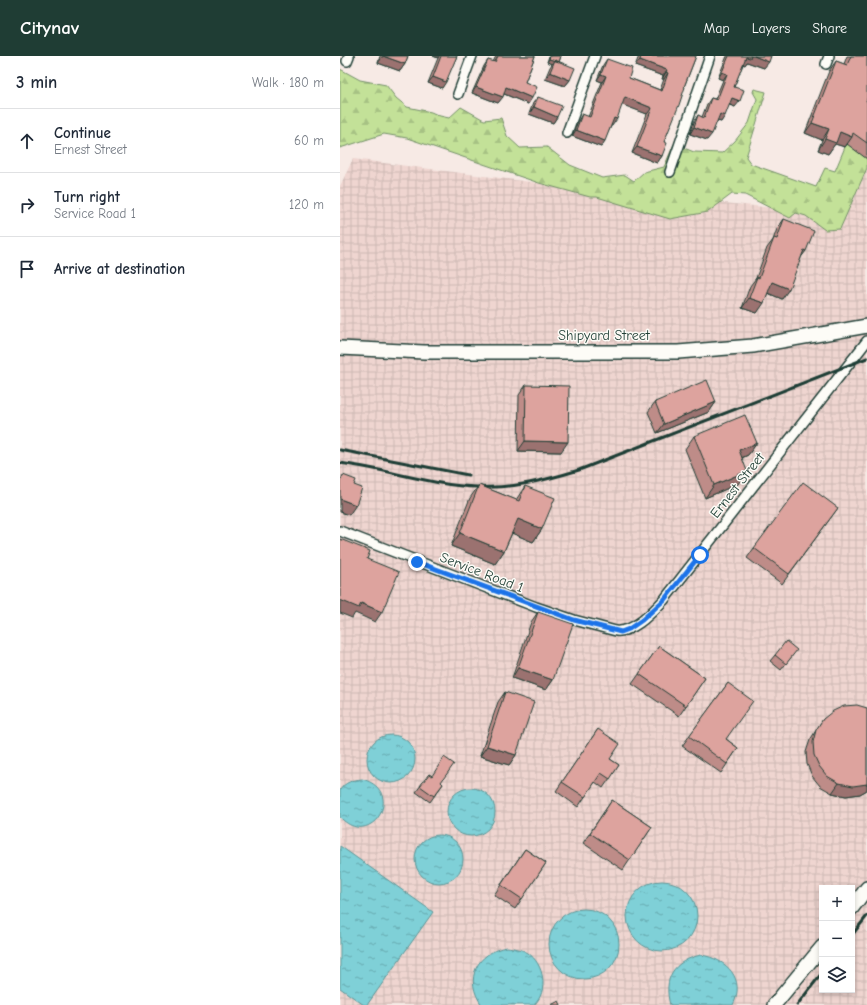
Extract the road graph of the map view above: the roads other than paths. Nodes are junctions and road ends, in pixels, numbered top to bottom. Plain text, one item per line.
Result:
1 (472, 56) edge
2 (595, 56) edge
3 (710, 56) edge
4 (458, 94) dead end
5 (567, 133) dead end
6 (670, 172) dead end
7 (867, 326) edge
8 (867, 341) edge
9 (340, 348) edge
10 (340, 531) edge
11 (616, 631) joint
12 (867, 888) edge
13 (855, 904) edge
14 (819, 951) edge
15 (774, 1005) edge

1 - 4 street
2 - 5 street
3 - 6 street
7 - 9 street, Shipyard Street
8 - 11 street, Ernest Street
10 - 11 street, Service Road 1
12 - 13 street
14 - 15 street

